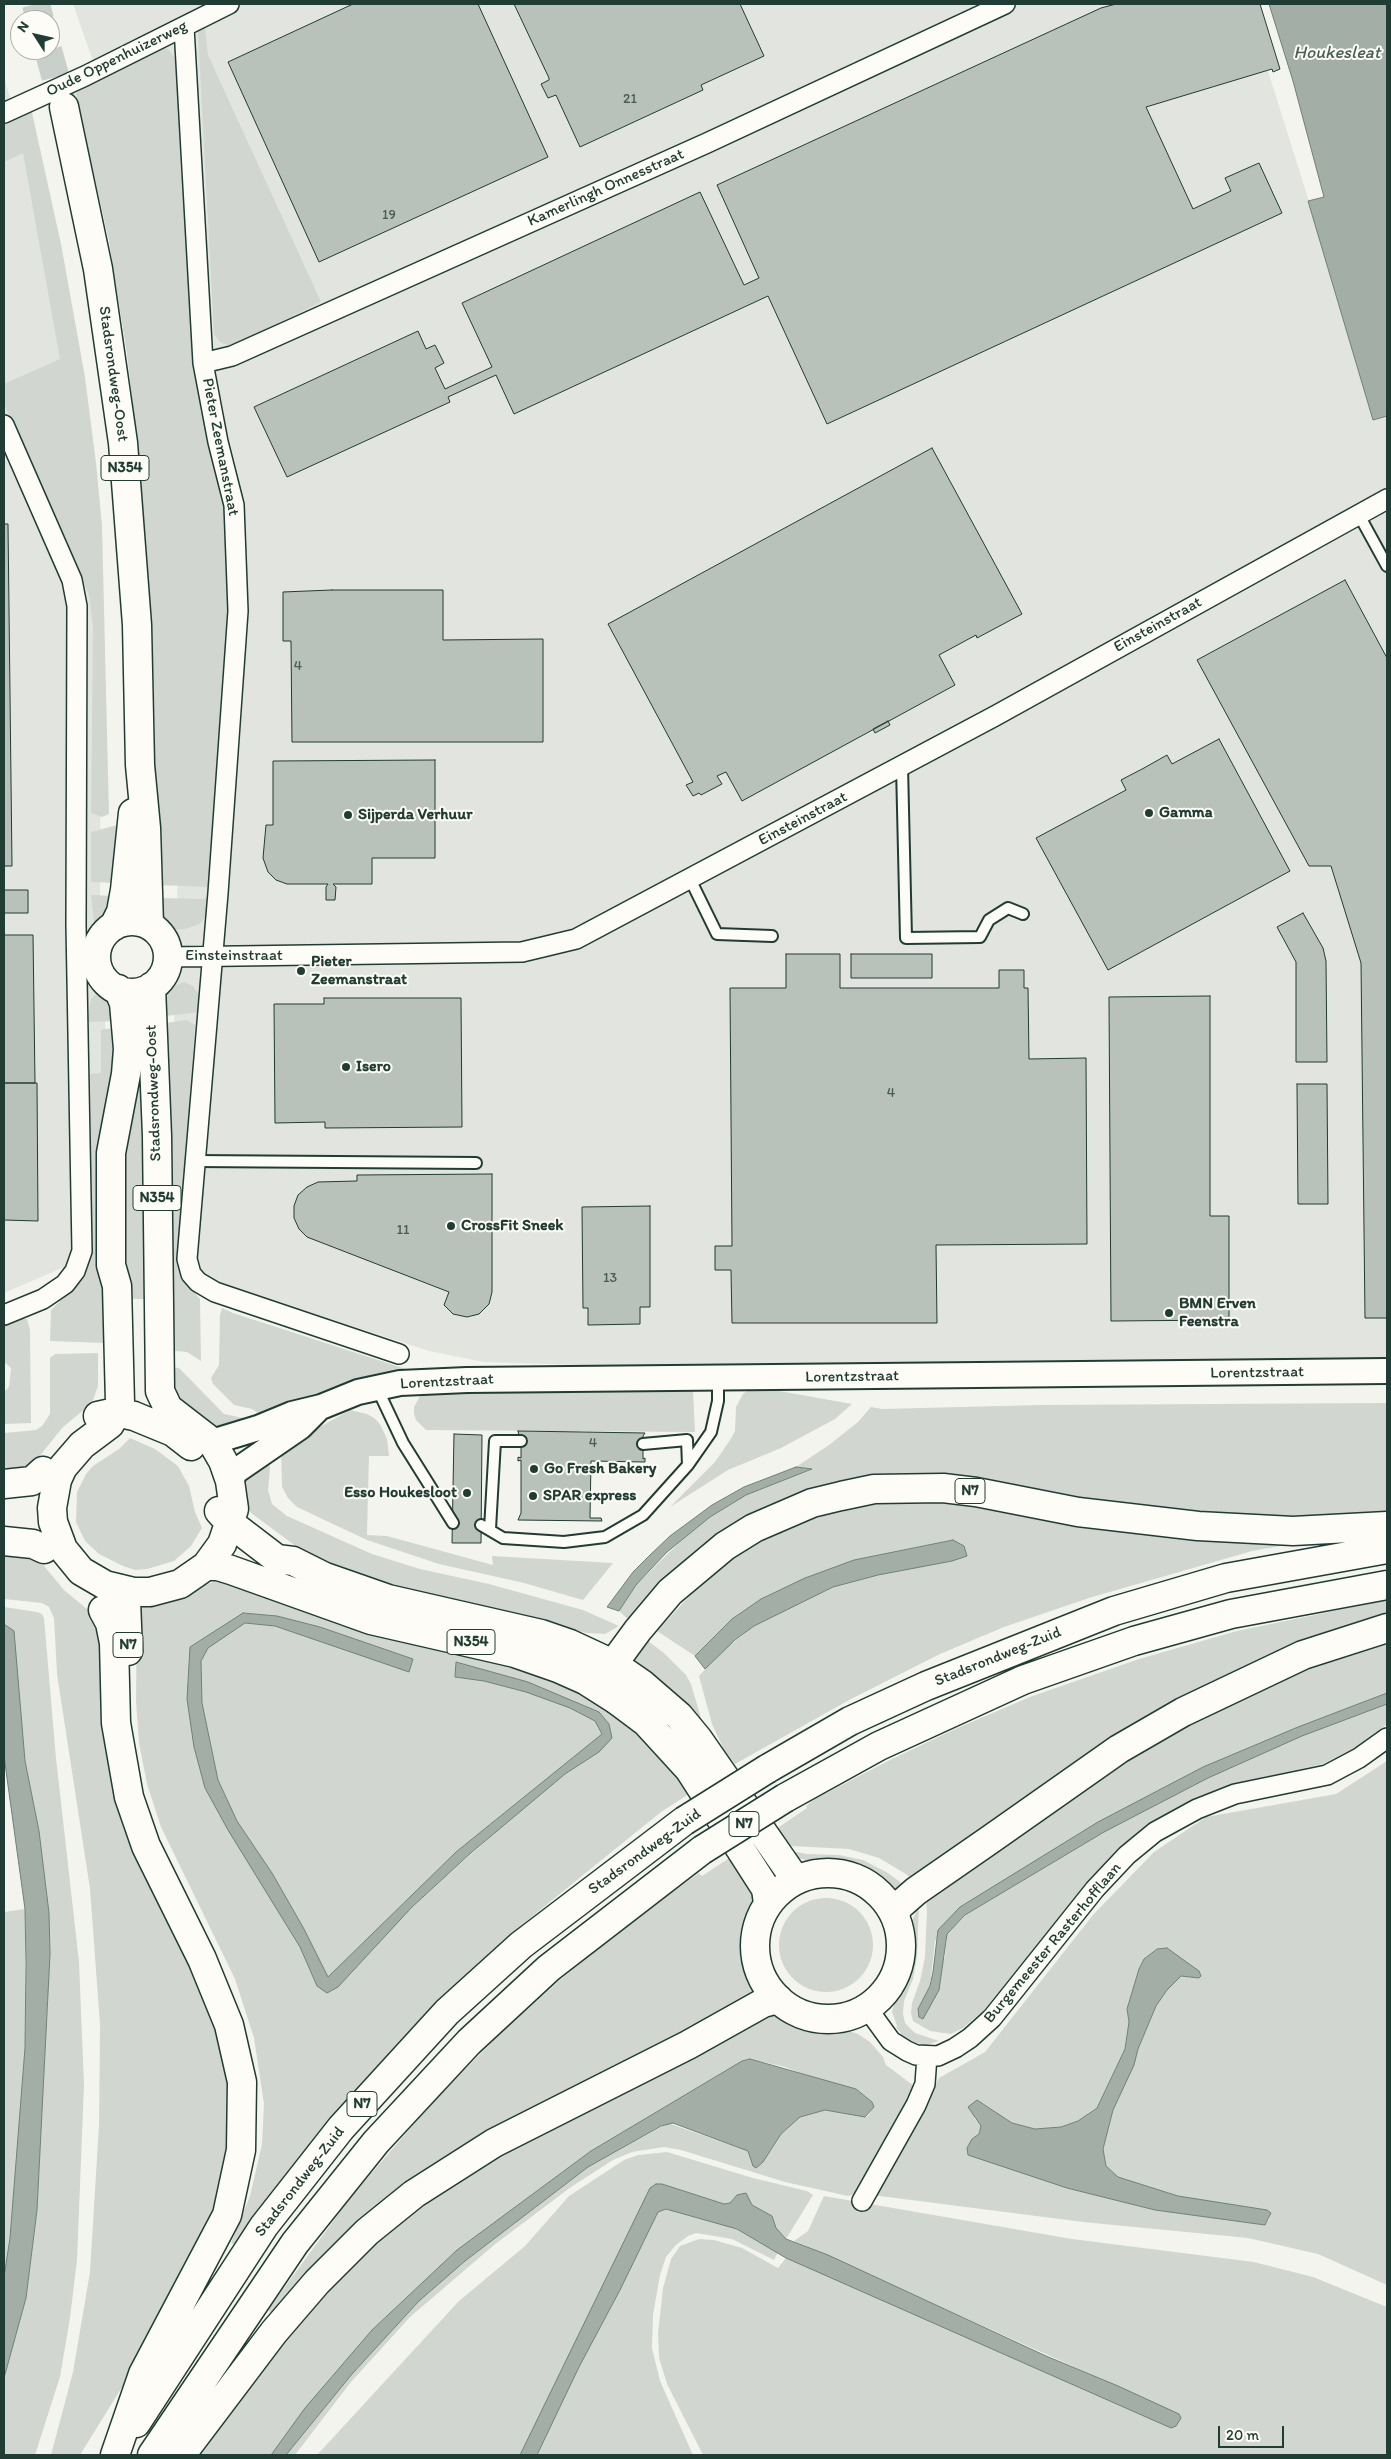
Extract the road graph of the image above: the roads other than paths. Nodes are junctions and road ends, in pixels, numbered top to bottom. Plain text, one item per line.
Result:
1 (229, 4) edge
2 (1005, 4) edge
3 (184, 27) junction
4 (64, 108) tunnel mouth
5 (4, 113) edge
6 (203, 363) junction
7 (4, 425) edge
8 (11, 459) edge
9 (1387, 499) edge
10 (1359, 515) junction
11 (1387, 566) edge
12 (140, 764) junction
13 (902, 766) junction
14 (690, 879) junction
15 (1023, 914) dead end
16 (149, 925) junction
17 (114, 926) junction
18 (772, 936) dead end
19 (168, 956) junction
20 (211, 956) junction
21 (151, 987) junction
22 (118, 989) junction
23 (194, 1161) junction
24 (476, 1163) dead end
25 (198, 1282) joint
26 (4, 1315) edge
27 (399, 1354) dead end
28 (1387, 1371) edge
29 (718, 1379) junction
30 (377, 1388) junction
31 (321, 1407) junction
32 (105, 1414) junction
33 (521, 1441) dead end
34 (643, 1444) dead end
35 (204, 1446) junction
36 (688, 1465) junction
37 (43, 1471) junction
38 (230, 1481) junction
39 (4, 1484) edge
40 (232, 1516) junction
41 (453, 1523) dead end
42 (4, 1524) edge
43 (1387, 1526) edge
44 (46, 1538) junction
45 (4, 1541) edge
46 (1387, 1549) edge
47 (206, 1566) junction
48 (1387, 1585) edge
49 (111, 1600) junction
50 (1387, 1628) edge
51 (613, 1664) junction
52 (618, 1701) junction
53 (1387, 1738) edge
54 (800, 1878) junction
55 (768, 1903) junction
56 (894, 1913) junction
57 (778, 1999) junction
58 (867, 2008) junction
59 (927, 2056) junction
60 (862, 2201) dead end
61 (115, 2455) edge
62 (152, 2455) edge
63 (181, 2455) edge

1 - 3 street, Oude Oppenhuizerweg
2 - 6 street, Kamerlingh Onnesstraat
3 - 5 street, Oude Oppenhuizerweg
3 - 6 street, Pieter Zeemanstraat
4 - 12 main road, Stadsrondweg-Oost / N354
6 - 20 street, Pieter Zeemanstraat
7 - 8 street
8 - 26 street
9 - 10 street, Einsteinstraat
10 - 11 lane
10 - 13 street, Einsteinstraat
12 - 16 main road, Stadsrondweg-Oost / N354
12 - 17 main road, Stadsrondweg-Oost / N354
13 - 14 street, Einsteinstraat
13 - 15 lane
14 - 18 lane
14 - 20 street, Einsteinstraat
16 - 17 main road
16 - 19 main road
17 - 22 main road, N354
19 - 20 street, Einsteinstraat
19 - 21 main road
20 - 23 street, Pieter Zeemanstraat
21 - 22 main road
21 - 35 main road, Stadsrondweg-Oost / N354
22 - 32 main road, Stadsrondweg-Oost / N354
23 - 24 lane
23 - 25 street, Pieter Zeemanstraat
25 - 27 street, Lorentzstraat
28 - 29 street, Lorentzstraat
29 - 30 street, Lorentzstraat
29 - 36 lane
30 - 31 street, Lorentzstraat
30 - 41 lane
31 - 35 street, Lorentzstraat
31 - 38 street, Lorentzstraat
32 - 35 main road, N354
32 - 37 main road, N354
32 - 44 main road, N354
33 - 36 lane
34 - 36 lane
35 - 38 main road, N354
35 - 40 main road, N354
37 - 39 main road
37 - 44 main road, N354
38 - 40 main road, N354
40 - 47 main road, N354
40 - 51 main road, N354
42 - 44 main road
43 - 51 main road, N7
44 - 45 main road
44 - 49 main road, N354
46 - 61 main road, Stadsrondweg-Zuid / N7, bridge
47 - 49 main road, N354
47 - 52 main road, N354
48 - 62 main road, Stadsrondweg-Zuid / N7, bridge
49 - 61 main road, N7
50 - 56 main road
51 - 52 main road
51 - 54 main road, N354
52 - 55 main road, N354
53 - 59 street, Burgemeester Rasterhofflaan
54 - 55 main road
54 - 56 main road
55 - 57 main road
56 - 58 main road
57 - 58 main road
57 - 63 main road
58 - 59 street
59 - 60 street

